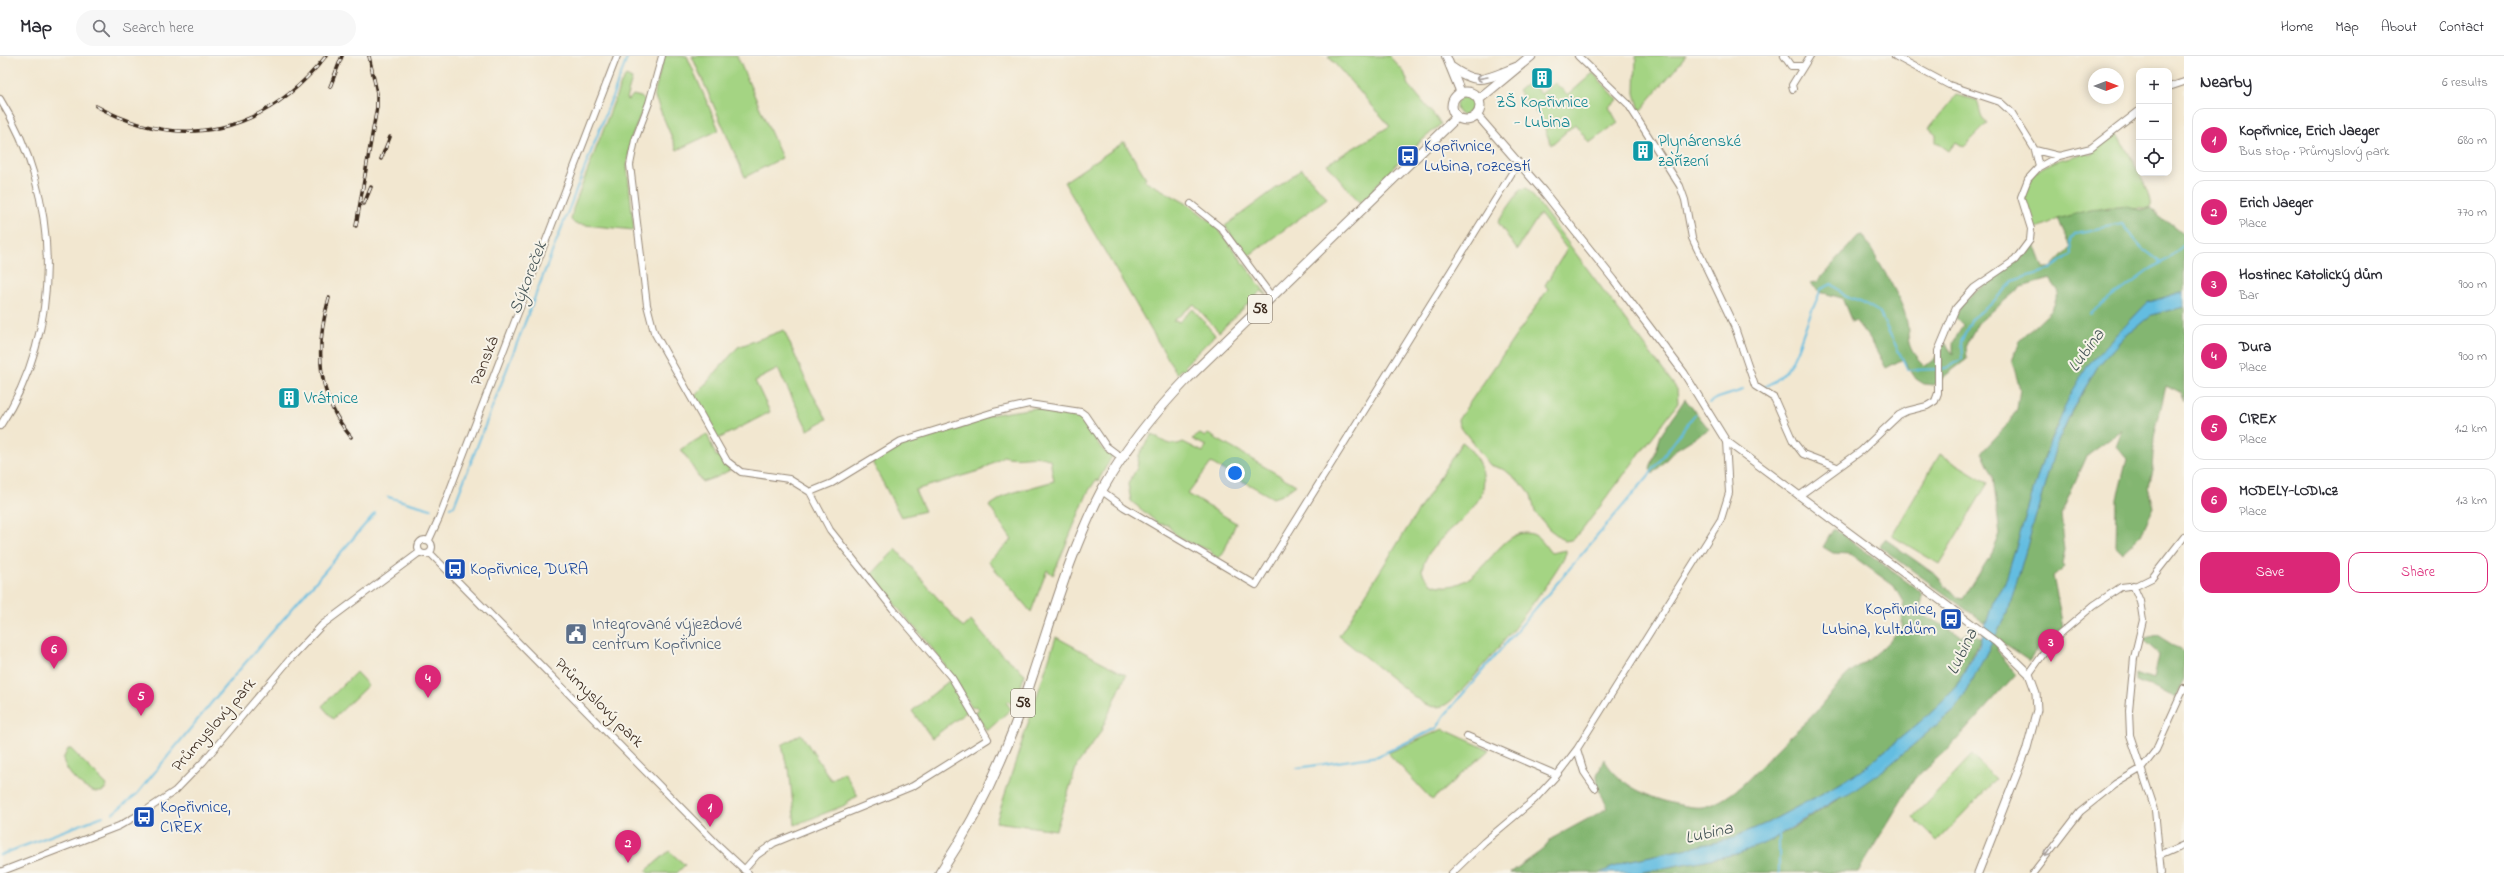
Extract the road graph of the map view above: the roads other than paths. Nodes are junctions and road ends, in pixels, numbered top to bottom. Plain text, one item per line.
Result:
1 (617, 56) edge
2 (662, 56) edge
3 (1446, 56) edge
4 (1532, 56) edge
5 (1578, 56) edge
6 (1784, 56) edge
7 (1810, 56) edge
8 (1895, 56) edge
9 (1450, 66) junction
10 (1803, 66) junction
11 (1517, 67) junction
12 (2184, 82) edge
13 (2172, 86) edge
14 (1793, 89) dead end
15 (1461, 93) junction
16 (0, 99) edge
17 (1478, 99) junction
18 (2136, 113) edge
19 (1477, 115) junction
20 (1457, 117) junction
21 (2035, 150) junction
22 (2059, 156) junction
23 (1518, 163) junction
24 (2039, 167) junction
25 (1191, 204) dead end
26 (1272, 297) junction
27 (0, 426) edge
28 (1726, 441) junction
29 (1122, 458) junction
30 (1837, 468) junction
31 (1102, 491) junction
32 (810, 492) junction
33 (1799, 496) junction
34 (2184, 537) edge
35 (428, 540) junction
36 (420, 552) junction
37 (430, 553) junction
38 (2133, 585) junction
39 (2029, 674) junction
40 (2184, 688) edge
41 (1467, 736) dead end
42 (1577, 749) junction
43 (2142, 768) junction
44 (1557, 775) junction
45 (1595, 788) dead end
46 (2184, 845) edge
47 (2159, 856) junction
48 (746, 871) edge
49 (0, 872) edge
50 (940, 873) edge
51 (1452, 873) edge
52 (1978, 873) edge
53 (2033, 873) edge
54 (2161, 873) edge

1 - 35 street, Panská
2 - 32 street
3 - 9 main road
4 - 11 main road
5 - 30 street
6 - 10 street
7 - 10 street
8 - 21 street
11 -> 9 main road
9 - 15 main road
10 - 14 street
11 - 17 main road
12 - 13 street
15 - 17 main road
15 - 20 main road
16 - 27 street
17 - 19 main road
18 - 22 street
19 - 20 main road
19 - 23 street
20 - 26 main road, 58
21 - 22 street
21 - 24 street
22 - 24 street
23 - 28 street
23 - 31 street
24 - 30 street
25 - 26 street
26 - 29 main road, 58
28 - 33 street
28 - 42 street
29 - 31 main road, 58
29 - 32 street
30 - 33 street
31 - 50 main road, 58
32 - 48 street
33 - 39 street
34 - 38 street
35 - 36 street
35 - 37 street
36 - 37 street
36 - 49 street, Průmyslový park
37 - 48 street, Průmyslový park
38 - 39 street
38 - 43 street
39 - 52 street
40 - 43 street
41 - 44 street
42 - 44 street
42 - 45 street
43 - 47 street
43 -> 53 street
44 - 51 street
46 - 47 street
47 - 54 street

